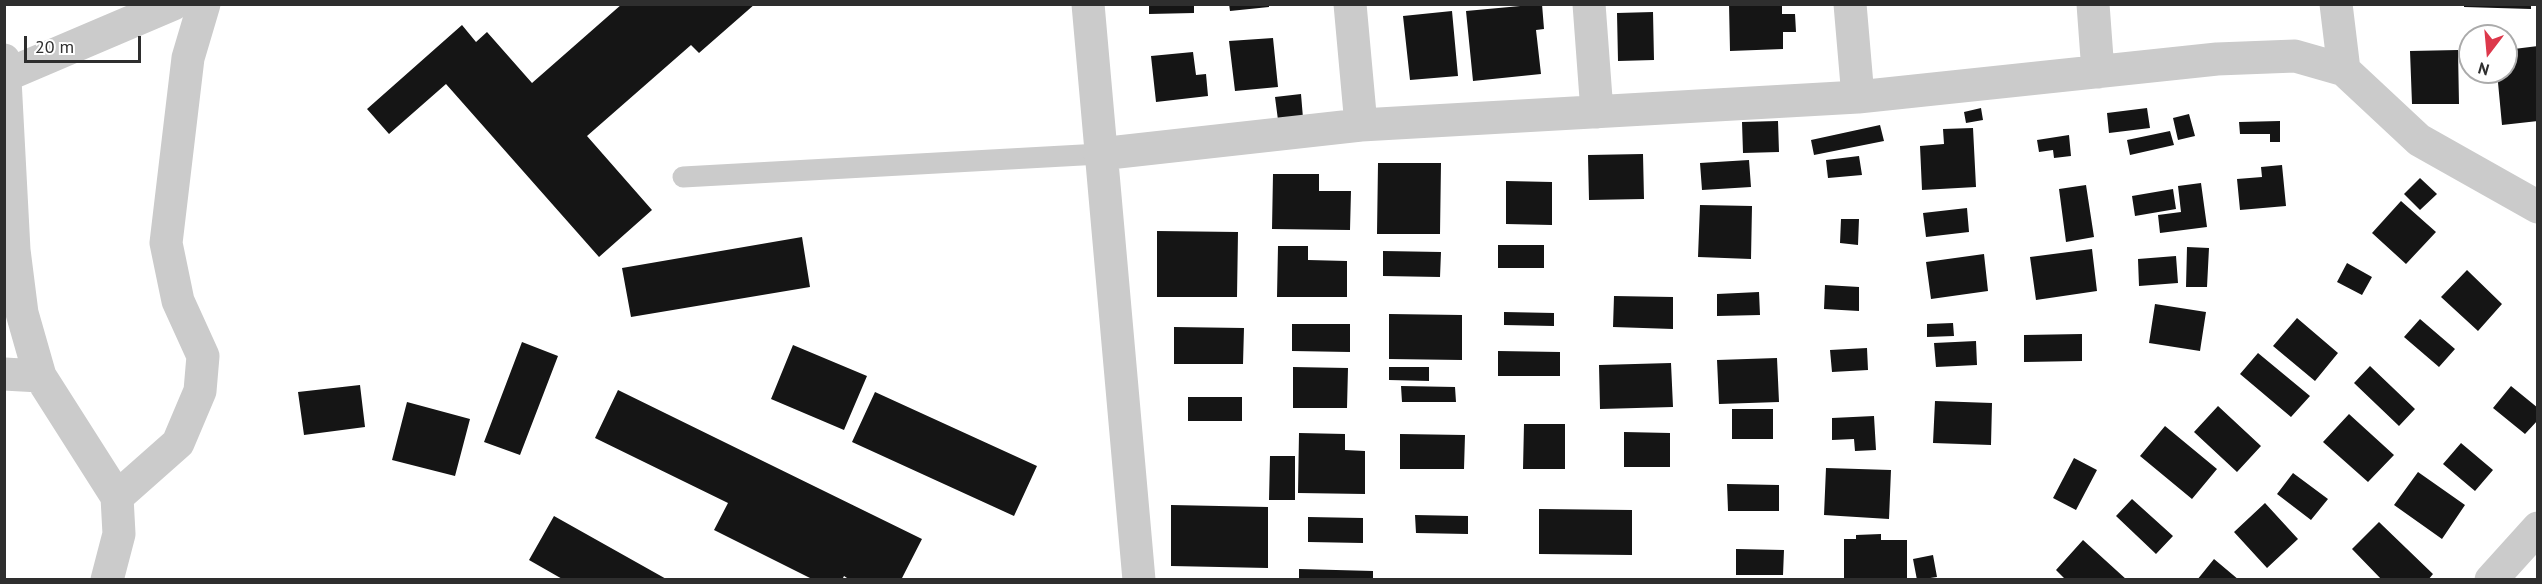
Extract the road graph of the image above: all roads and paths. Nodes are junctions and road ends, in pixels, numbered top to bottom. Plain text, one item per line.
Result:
1 (173, 4) edge
2 (204, 4) edge
3 (1088, 4) edge
4 (1350, 4) edge
5 (1589, 4) edge
6 (1850, 4) edge
7 (2092, 4) edge
8 (2336, 4) edge
9 (2344, 69) junction
10 (5, 71) edge
11 (2098, 72) junction
12 (1858, 97) junction
13 (1597, 112) junction
14 (1361, 125) junction
15 (1100, 154) junction
16 (683, 177) dead end
17 (2538, 207) edge
18 (4, 374) edge
19 (40, 376) junction
20 (117, 497) junction
21 (2538, 528) edge
22 (107, 579) edge
23 (1139, 579) edge
24 (2491, 579) edge

1 - 10 street
2 - 20 street
3 - 15 street
4 - 14 street
5 - 13 street
6 - 12 street
7 - 11 street
8 - 9 street
9 - 11 street
9 - 17 street
10 - 19 street
11 - 12 street
12 - 13 street
13 - 14 street
14 - 15 street
15 - 16 lane
15 - 23 street
18 - 19 street
19 - 20 street
20 - 22 street
21 - 24 street

